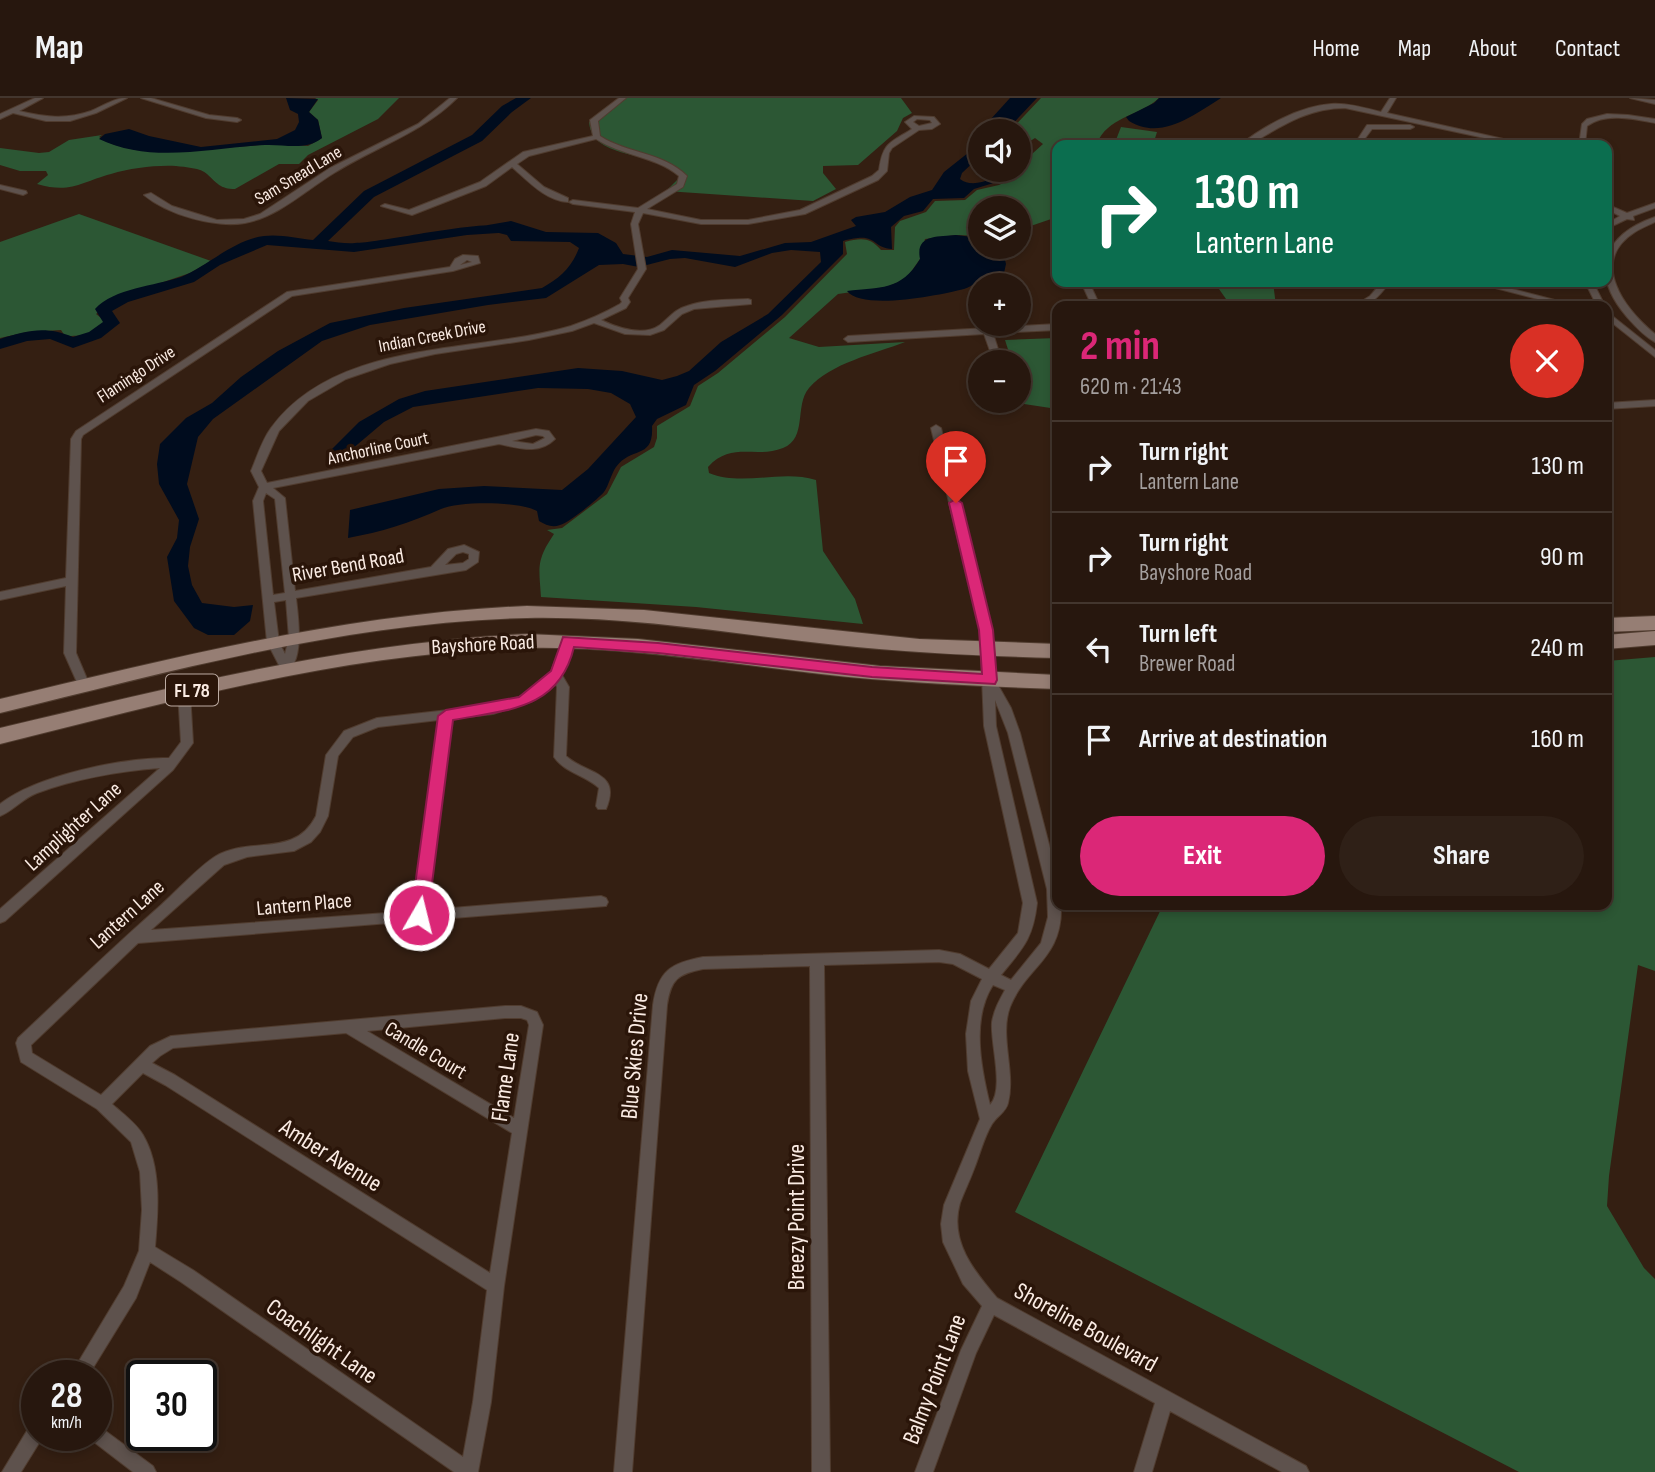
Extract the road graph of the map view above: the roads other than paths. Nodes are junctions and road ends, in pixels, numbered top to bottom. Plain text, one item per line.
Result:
1 (23, 98) edge
2 (40, 98) edge
3 (124, 98) edge
4 (144, 98) edge
5 (454, 98) edge
6 (623, 98) edge
7 (1312, 98) edge
8 (1393, 98) edge
9 (1633, 98) edge
10 (1655, 102) edge
11 (1322, 106) junction
12 (0, 108) edge
13 (13, 111) junction
14 (1383, 114) junction
15 (0, 117) edge
16 (237, 120) dead end
17 (1655, 121) edge
18 (918, 128) dead end
19 (597, 137) junction
20 (1253, 140) edge
21 (1360, 140) edge
22 (1479, 140) edge
23 (1502, 140) edge
24 (1582, 140) edge
25 (513, 163) junction
26 (0, 187) edge
27 (23, 193) dead end
28 (148, 195) dead end
29 (1655, 198) edge
30 (652, 199) junction
31 (569, 201) joint
32 (385, 206) dead end
33 (1653, 208) edge
34 (1612, 209) edge
35 (642, 210) junction
36 (655, 212) junction
37 (1626, 216) junction
38 (1655, 219) edge
39 (1643, 223) junction
40 (1612, 224) edge
41 (1612, 248) edge
42 (453, 269) dead end
43 (1382, 287) edge
44 (1496, 287) edge
45 (1612, 287) edge
46 (624, 298) joint
47 (1367, 301) edge
48 (1554, 301) edge
49 (748, 302) dead end
50 (1624, 310) junction
51 (609, 311) joint
52 (1612, 311) edge
53 (1612, 317) edge
54 (594, 320) junction
55 (1052, 327) edge
56 (1031, 329) edge
57 (968, 333) edge
58 (1655, 339) edge
59 (848, 340) dead end
60 (1655, 354) edge
61 (1655, 403) edge
62 (1612, 406) edge
63 (936, 428) dead end
64 (499, 441) dead end
65 (264, 487) junction
66 (434, 570) dead end
67 (71, 581) junction
68 (291, 595) junction
69 (0, 596) edge
70 (269, 599) junction
71 (619, 615) junction
72 (1655, 623) edge
73 (1612, 625) edge
74 (295, 638) junction
75 (1655, 638) edge
76 (569, 641) junction
77 (273, 642) junction
78 (1612, 642) edge
79 (988, 650) junction
80 (1052, 652) edge
81 (286, 668) junction
82 (556, 675) junction
83 (989, 680) junction
84 (1052, 682) edge
85 (83, 686) junction
86 (184, 692) junction
87 (0, 706) edge
88 (446, 716) junction
89 (0, 736) edge
90 (172, 763) junction
91 (602, 806) dead end
92 (0, 811) edge
93 (1052, 881) edge
94 (601, 902) dead end
95 (1055, 910) edge
96 (419, 915) junction
97 (0, 917) edge
98 (136, 937) junction
99 (817, 961) junction
100 (991, 976) junction
101 (1013, 988) junction
102 (347, 1026) junction
103 (141, 1065) junction
104 (102, 1104) junction
105 (987, 1119) junction
106 (521, 1130) junction
107 (147, 1251) junction
108 (496, 1286) junction
109 (991, 1304) junction
110 (88, 1360) edge
111 (1165, 1398) junction
112 (112, 1445) edge
113 (24, 1451) edge
114 (11, 1472) edge
115 (147, 1472) edge
116 (469, 1472) edge
117 (623, 1472) edge
118 (821, 1472) edge
119 (924, 1472) edge
120 (1143, 1472) edge
121 (1300, 1472) edge

1 - 12 street
2 - 13 street
3 - 13 street
4 - 16 street
5 - 28 street, Sam Snead Lane
6 - 19 street
7 - 11 street
8 - 14 street
9 - 10 street
11 - 14 street
11 - 20 street
13 - 15 street
14 - 23 street
17 - 24 street
18 - 36 street
19 - 25 street
19 - 30 street
21 - 22 street
25 - 31 street
25 - 32 street
26 - 27 street
29 - 33 street
30 - 35 street
30 - 36 street
31 - 35 street
33 - 37 street
34 - 37 street
35 - 36 street
35 - 46 street
37 - 39 street
37 - 40 street
38 - 39 street
39 - 41 street
42 - 67 street, Flamingo Drive
43 - 47 street
44 - 48 street
45 - 50 street
46 - 51 street
49 - 54 street
50 - 52 street
50 - 58 street
51 - 54 street
53 - 60 street
54 - 65 street, Indian Creek Drive
55 - 56 street
57 - 59 street
61 - 62 street
63 - 79 street
64 - 65 street, Anchorline Court
65 - 68 street, Indian Creek Drive
65 - 70 street, Indian Creek Drive
66 - 68 street, River Bend Road
67 - 69 street
67 - 85 street, Flamingo Drive
68 - 70 street, River Bend Road
68 - 74 street, Indian Creek Drive
70 - 77 street, Indian Creek Drive
71 - 74 main road, Bayshore Road / FL 78
71 - 76 main road
71 - 79 main road, Bayshore Road / FL 78
72 - 73 main road
74 - 77 main road, Bayshore Road / FL 78
74 - 81 street, Indian Creek Drive
75 - 78 main road
76 - 81 main road, Bayshore Road / FL 78
76 - 82 street, Lantern Lane
76 - 83 main road, Bayshore Road / FL 78
77 - 81 street, Indian Creek Drive
77 - 85 main road, Bayshore Road / FL 78
79 - 80 main road, Bayshore Road / FL 78
79 - 83 street
81 - 86 main road, Bayshore Road / FL 78
82 - 88 street, Lantern Lane
82 - 91 street
83 - 84 main road, Bayshore Road / FL 78
83 - 93 street, Shoreline Boulevard
83 - 100 street
85 - 87 main road, Bayshore Road / FL 78
86 - 89 main road, Bayshore Road / FL 78
86 - 90 street, Lamplighter Lane
88 - 96 street
88 - 98 street, Lantern Lane
90 - 92 street, Lamplighter Lane
90 - 97 street, Lamplighter Lane
94 - 96 street, Lantern Place
95 - 101 street, Shoreline Boulevard
96 - 98 street, Lantern Place
98 - 104 street, Lantern Lane
99 - 100 street, Blue Skies Drive
99 - 117 street, Blue Skies Drive
99 - 118 street, Breezy Point Drive
100 - 101 street, Blue Skies Drive
100 - 105 street
101 - 105 street, Shoreline Boulevard
102 - 103 street, Flame Lane
102 - 106 street, Candle Court
102 - 106 street, Flame Lane
103 - 104 street, Flame Lane
103 - 108 street, Amber Avenue
104 - 107 street, Lantern Lane
105 - 109 street, Shoreline Boulevard
106 - 108 street, Flame Lane
107 - 110 street, Lantern Lane
107 - 116 street, Coachlight Lane
108 - 116 street, Flame Lane
109 - 111 street, Shoreline Boulevard
109 - 119 street, Balmy Point Lane
111 - 120 street
111 - 121 street, Shoreline Boulevard
112 - 115 street
113 - 114 street

